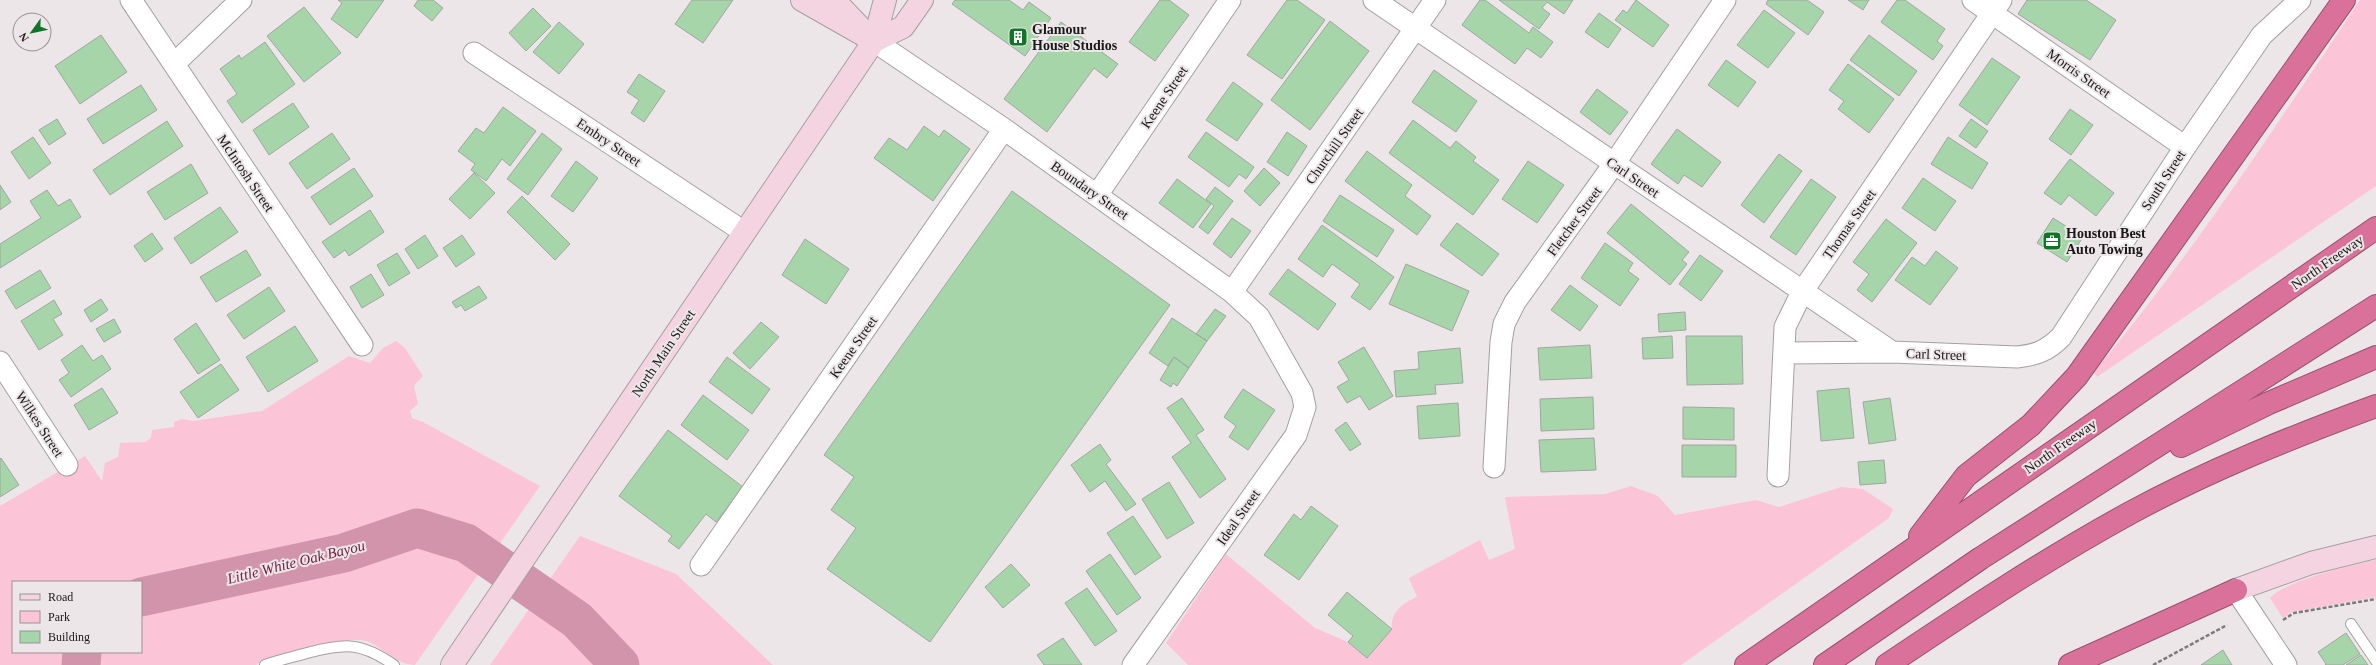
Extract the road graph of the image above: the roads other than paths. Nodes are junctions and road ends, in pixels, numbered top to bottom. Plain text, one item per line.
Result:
1 (131, 0) edge
2 (241, 0) edge
3 (802, 0) edge
4 (834, 0) edge
5 (885, 0) edge
6 (922, 0) edge
7 (1230, 0) edge
8 (1374, 0) edge
9 (1435, 0) edge
10 (1725, 0) edge
11 (1973, 0) edge
12 (2300, 0) edge
13 (2344, 0) edge
14 (1996, 6) edge
15 (1415, 30) junction
16 (874, 41) junction
17 (474, 53) dead end
18 (174, 64) junction
19 (1004, 129) junction
20 (2185, 147) junction
21 (1614, 164) junction
22 (1097, 195) junction
23 (2376, 228) edge
24 (744, 232) junction
25 (1232, 292) junction
26 (1802, 292) junction
27 (2376, 306) edge
28 (2376, 318) edge
29 (2328, 337) junction
30 (362, 345) dead end
31 (1892, 352) junction
32 (1784, 353) junction
33 (1980, 356) joint
34 (2376, 357) edge
35 (1285, 360) joint
36 (0, 362) edge
37 (2376, 406) edge
38 (67, 465) dead end
39 (1494, 467) dead end
40 (1778, 476) dead end
41 (2376, 547) edge
42 (1907, 553) junction
43 (1981, 558) junction
44 (702, 565) dead end
45 (2236, 590) junction
46 (2351, 624) dead end
47 (457, 659) edge
48 (2376, 661) edge
49 (265, 665) edge
50 (394, 665) edge
51 (1133, 665) edge
52 (1746, 665) edge
53 (1825, 665) edge
54 (1887, 665) edge
55 (2070, 665) edge
56 (2286, 665) edge

1 - 18 street, McIntosh Street
2 - 18 street
3 - 16 main road, Boundary Street
4 - 16 main road, Boundary Street
5 - 16 main road, North Main Street
6 - 16 main road, North Main Street
7 - 22 street, Keene Street
8 - 15 street, Carl Street
9 - 15 street, Churchill Street
10 - 21 street, Fletcher Street
11 - 14 street, Morris Street
12 - 20 street, South Street
13 - 42 highway
14 - 20 street, Morris Street
14 - 26 street, Thomas Street
15 - 21 street, Carl Street
15 - 25 street, Churchill Street
16 - 19 street, Boundary Street
16 - 24 main road, North Main Street
17 - 24 street, Embry Street
18 - 30 street, McIntosh Street
19 - 22 street, Boundary Street
19 - 44 street, Keene Street
20 - 33 street, South Street
21 - 26 street, Carl Street
21 - 39 street, Fletcher Street
22 - 25 street, Boundary Street
23 - 42 highway, North Freeway
24 - 47 main road, North Main Street
25 - 35 street, Boundary Street
26 - 31 street, Carl Street
26 - 32 street, Thomas Street
27 - 29 highway
28 - 29 highway
29 - 43 highway
31 - 32 street, Carl Street
31 - 33 street, Carl Street
32 - 40 street, Thomas Street
34 - 43 highway
35 - 51 street, Ideal Street
36 - 38 street, Wilkes Street
37 - 54 highway
41 - 45 main road
42 - 52 highway, North Freeway
43 - 53 highway
45 - 55 highway
45 - 56 street
46 - 48 lane
49 - 50 lane

